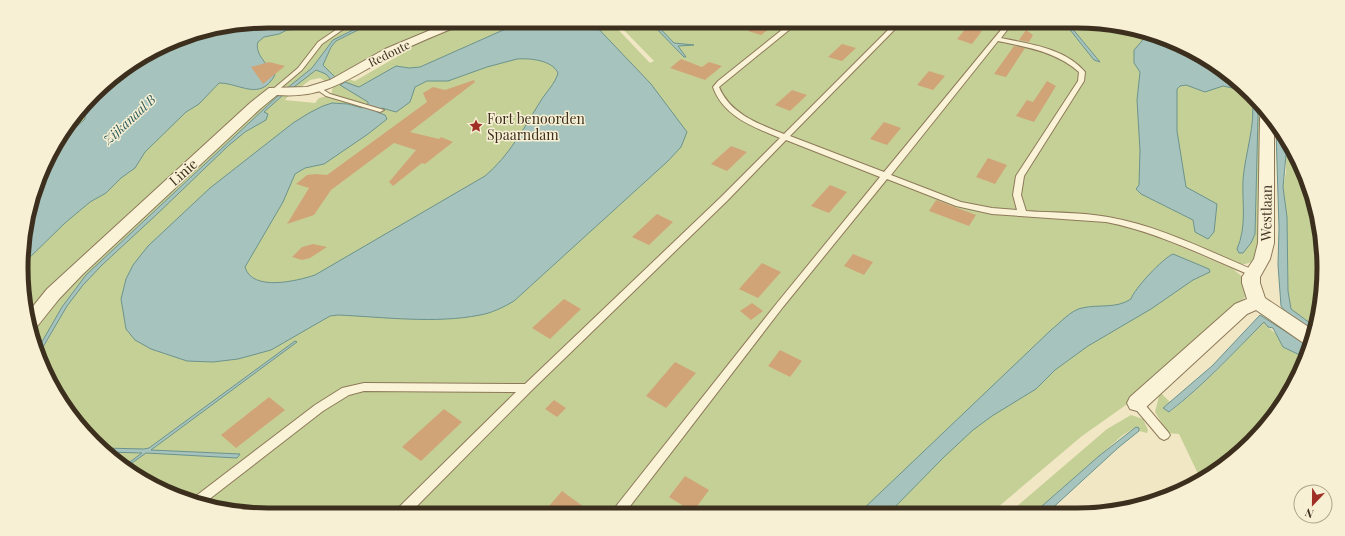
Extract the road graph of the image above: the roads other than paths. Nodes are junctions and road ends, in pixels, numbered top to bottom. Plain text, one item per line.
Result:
1 (342, 28) dead end
2 (446, 28) edge
3 (788, 28) edge
4 (893, 28) edge
5 (1005, 28) edge
6 (997, 38) junction
7 (319, 89) junction
8 (274, 91) junction
9 (380, 110) dead end
10 (1268, 123) edge
11 (785, 137) junction
12 (886, 175) junction
13 (1023, 214) junction
14 (1253, 273) junction
15 (1257, 302) junction
16 (34, 318) edge
17 (1307, 336) edge
18 (527, 388) junction
19 (1137, 404) joint
20 (1164, 435) dead end
21 (202, 499) edge
22 (406, 508) edge
23 (622, 508) edge

1 - 8 lane, Linie
2 - 7 street, Redoute
3 - 11 lane
4 - 11 lane
5 - 6 lane
6 - 12 lane
6 - 13 lane
7 - 8 street, Redoute
7 - 9 lane
8 - 16 street, Linie
10 - 14 street, Westlaan
11 - 12 lane
11 - 18 lane
12 - 13 lane
12 - 23 lane
13 - 14 lane
14 - 15 street
15 - 17 street
15 - 19 street
18 - 21 lane
18 - 22 lane
19 - 20 lane

